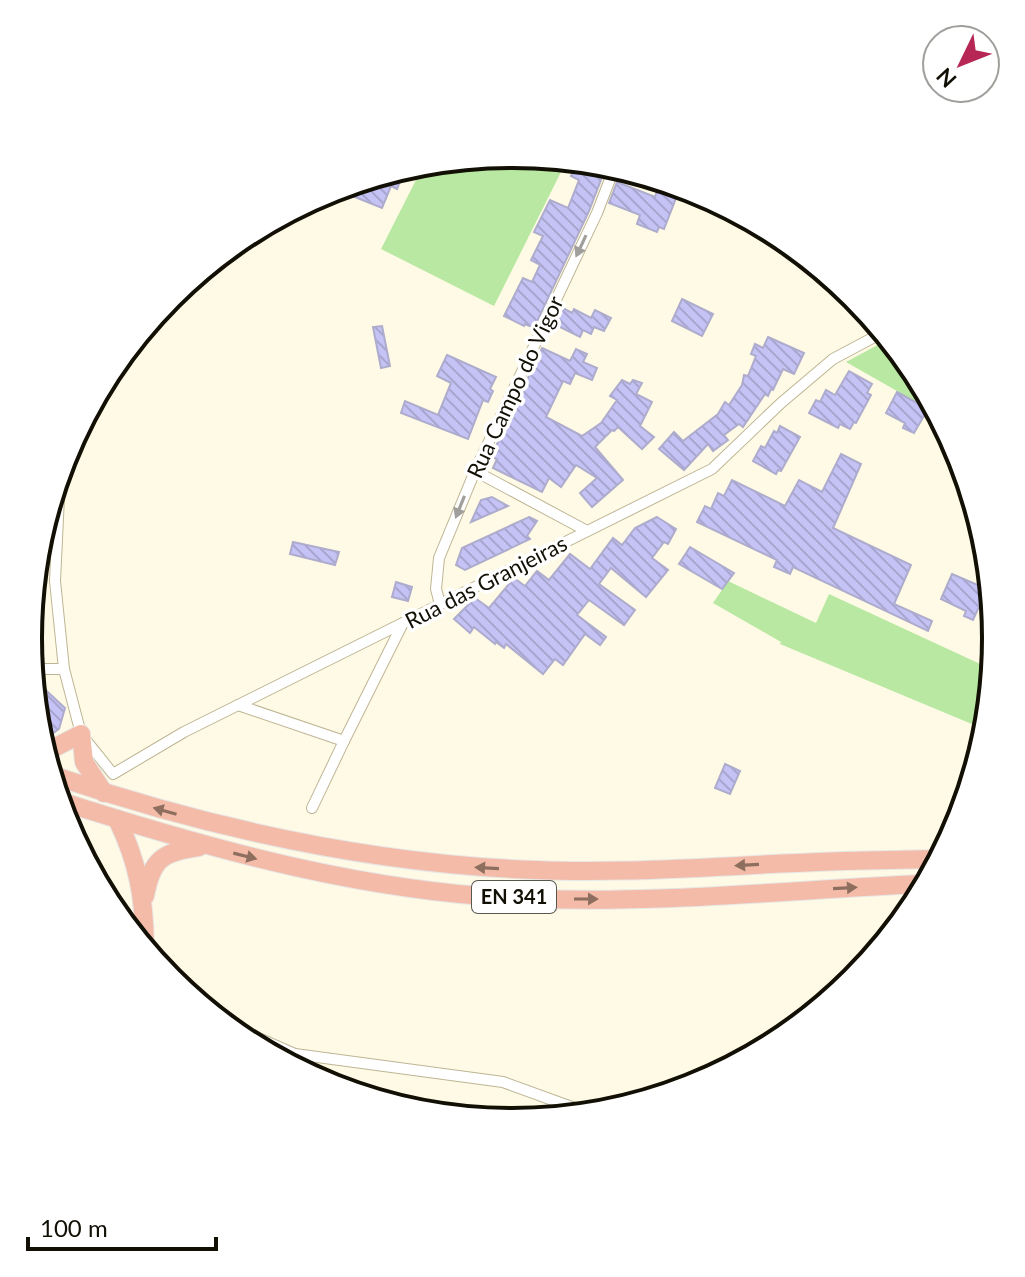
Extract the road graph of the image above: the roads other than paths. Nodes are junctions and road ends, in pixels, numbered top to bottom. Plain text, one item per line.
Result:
1 (610, 178) edge
2 (874, 337) edge
3 (475, 471) junction
4 (58, 517) edge
5 (587, 531) junction
6 (440, 604) junction
7 (403, 623) junction
8 (43, 669) edge
9 (64, 669) junction
10 (238, 705) junction
11 (81, 734) junction
12 (344, 741) junction
13 (55, 747) edge
14 (64, 779) edge
15 (104, 793) junction
16 (73, 805) edge
17 (312, 808) dead end
18 (117, 819) junction
19 (204, 846) junction
20 (928, 859) edge
21 (914, 884) edge
22 (144, 903) junction
23 (145, 932) edge
24 (279, 1047) edge
25 (295, 1054) joint
26 (568, 1106) edge

1 -> 3 street, Rua Campo do Vigor
2 - 5 street, Rua das Granjeiras
3 - 5 street
3 -> 6 street, Rua Campo do Vigor
4 - 9 street
5 - 6 street, Rua das Granjeiras
6 - 7 street, Rua das Granjeiras
7 - 10 street, Rua das Granjeiras
7 - 12 street
8 - 9 street
9 - 11 street
10 - 11 street, Rua das Granjeiras
10 - 12 street
11 - 13 highway
11 - 15 highway
12 - 17 street
14 - 15 highway, EN 341
20 -> 15 highway, EN 341
16 - 18 highway, EN 341
18 - 19 highway, EN 341
18 - 22 highway
19 -> 21 highway, EN 341
19 - 22 highway
22 - 23 highway
24 - 25 street
25 - 26 street

